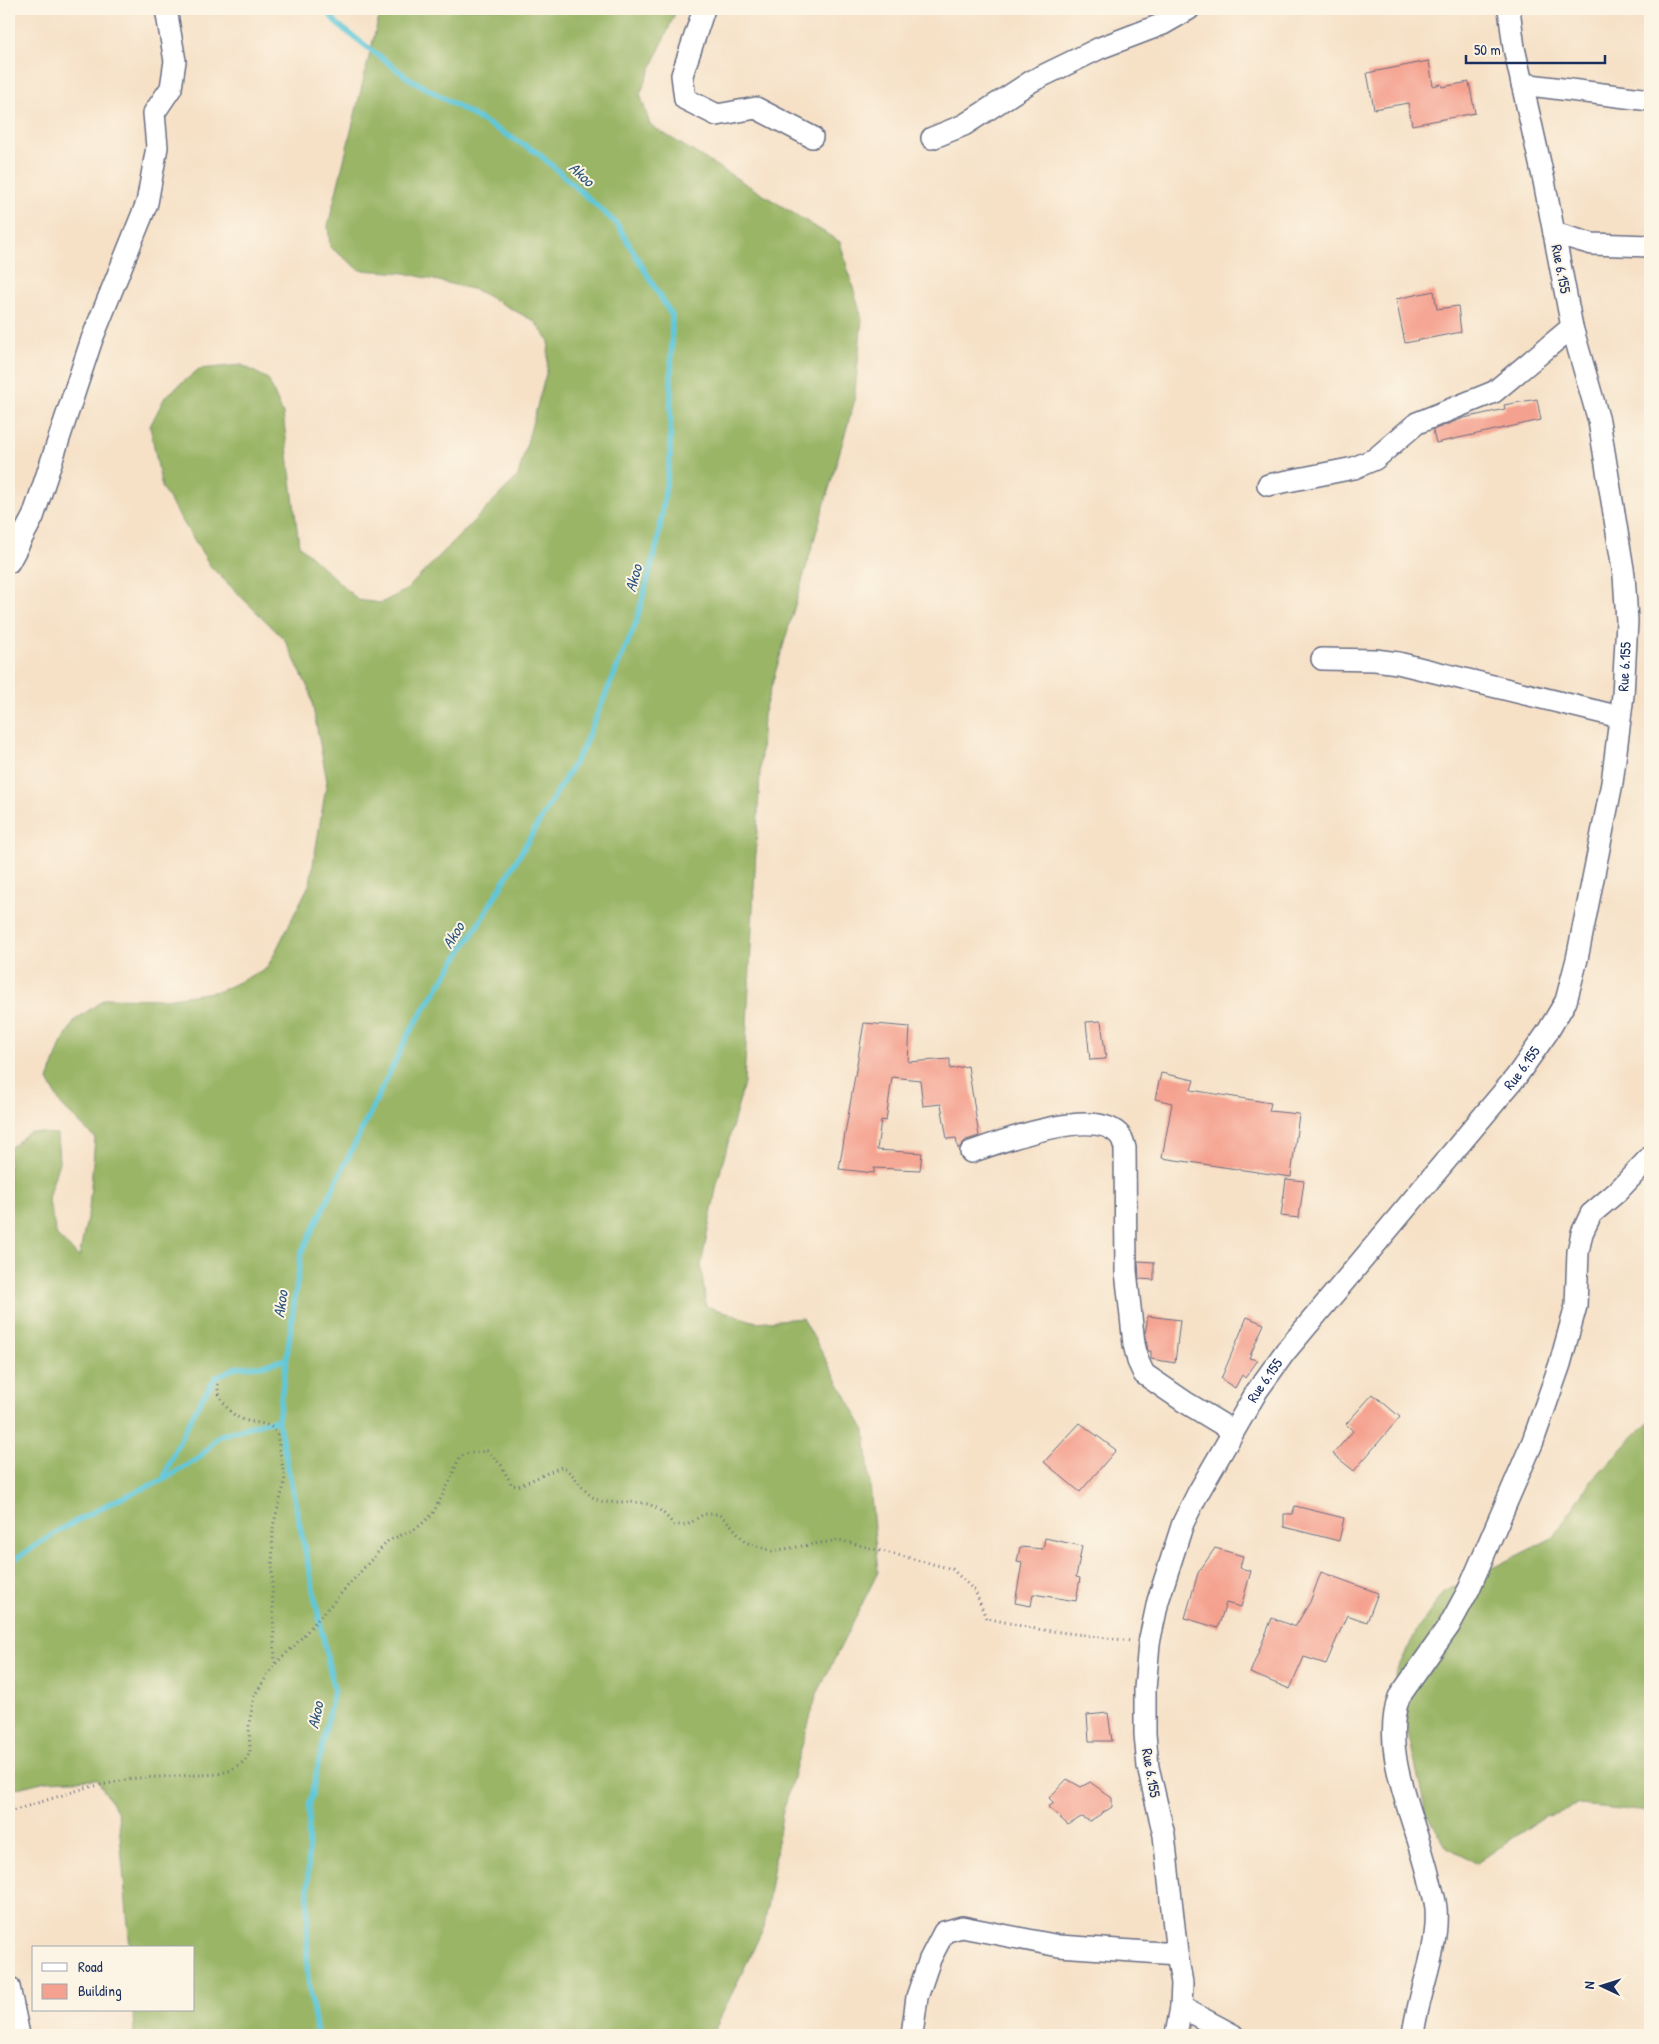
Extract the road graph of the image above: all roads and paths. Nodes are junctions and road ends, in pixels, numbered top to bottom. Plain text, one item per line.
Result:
1 (166, 9) edge
2 (704, 9) edge
3 (1189, 9) edge
4 (1508, 9) edge
5 (1522, 84) junction
6 (1650, 100) edge
7 (812, 136) dead end
8 (932, 138) dead end
9 (1554, 234) junction
10 (1650, 246) edge
11 (1572, 327) junction
12 (1268, 485) dead end
13 (9, 562) edge
14 (1322, 659) dead end
15 (1620, 717) junction
16 (971, 1152) dead end
17 (1650, 1157) edge
18 (218, 1384) dead end
19 (1233, 1431) junction
20 (1149, 1643) junction
21 (275, 1664) junction
22 (9, 1812) edge
23 (1177, 1954) junction
24 (9, 1987) edge
25 (1181, 2007) junction
26 (19, 2035) edge
27 (912, 2035) edge
28 (1176, 2035) edge
29 (1233, 2035) edge
30 (1412, 2035) edge

1 - 13 street
2 - 7 street
3 - 8 street
4 - 5 street, Rue 6.155
5 - 6 street
5 - 9 street, Rue 6.155
9 - 10 street
9 - 11 street, Rue 6.155
11 - 12 street
11 - 15 street, Rue 6.155
14 - 15 street
15 - 19 street, Rue 6.155
16 - 19 street
17 - 30 street
18 - 21 path
19 - 20 street, Rue 6.155
20 - 21 path
20 - 23 street, Rue 6.155
21 - 22 path
23 - 25 street, Rue 6.155
23 - 27 street
24 - 26 street
25 - 28 street, Rue 6.155
25 - 29 street

